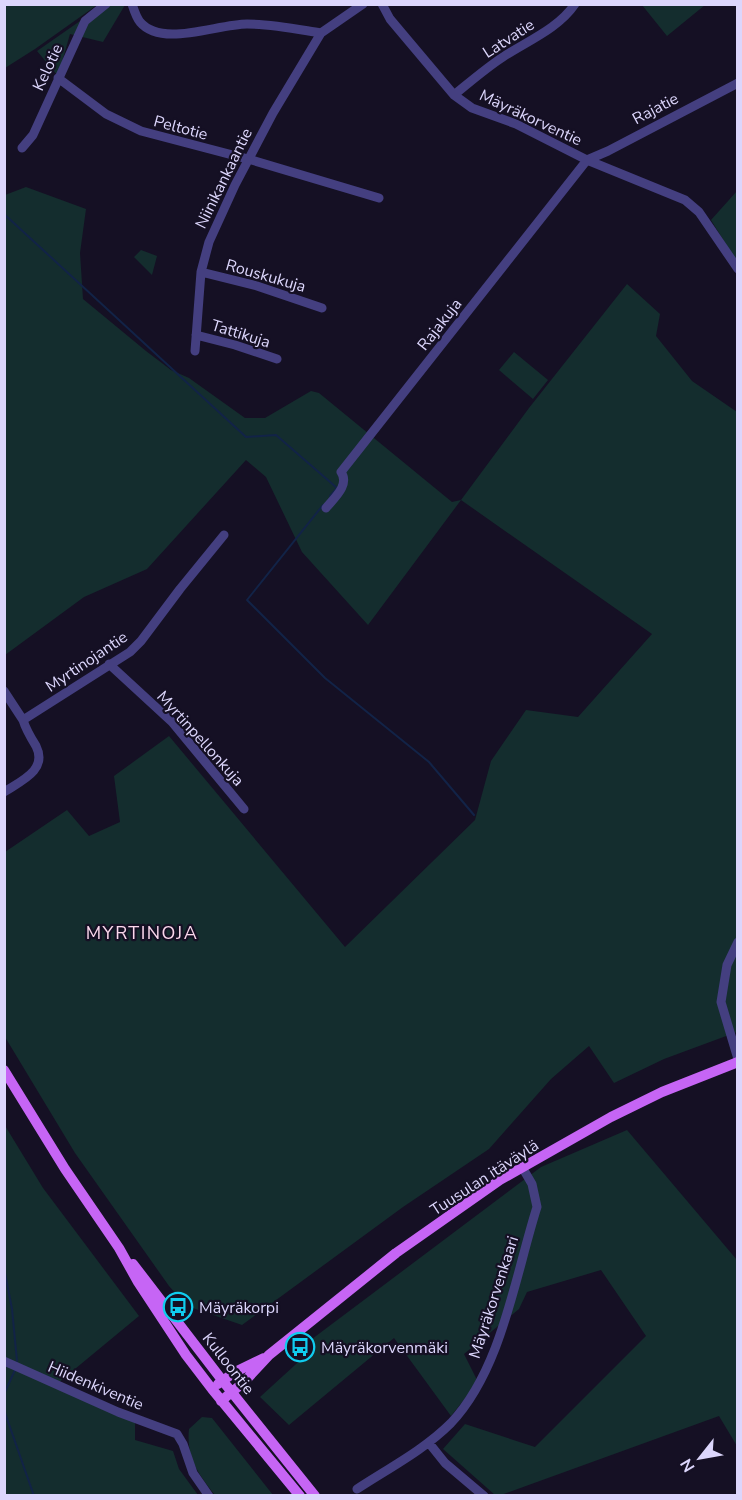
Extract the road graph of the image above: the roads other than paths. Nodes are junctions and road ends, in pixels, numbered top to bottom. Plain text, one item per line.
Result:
1 (106, 4) edge
2 (132, 4) edge
3 (363, 4) edge
4 (382, 4) edge
5 (575, 4) edge
6 (321, 33) junction
7 (58, 78) junction
8 (738, 83) edge
9 (454, 95) junction
10 (22, 148) dead end
11 (249, 159) junction
12 (587, 160) junction
13 (379, 198) dead end
14 (738, 269) edge
15 (201, 272) junction
16 (322, 308) dead end
17 (196, 335) junction
18 (195, 351) dead end
19 (277, 359) dead end
20 (327, 508) dead end
21 (224, 535) dead end
22 (109, 664) junction
23 (4, 691) edge
24 (23, 720) junction
25 (4, 792) edge
26 (244, 809) dead end
27 (738, 942) edge
28 (738, 1060) edge
29 (4, 1070) edge
30 (522, 1167) junction
31 (118, 1248) junction
32 (270, 1355) junction
33 (4, 1361) edge
34 (222, 1380) junction
35 (212, 1389) junction
36 (232, 1392) junction
37 (222, 1401) junction
38 (429, 1443) junction
39 (357, 1489) dead end
40 (209, 1496) edge
41 (300, 1496) edge
42 (315, 1496) edge
43 (484, 1496) edge

1 - 7 street, Kelotie
2 - 6 street
3 - 6 street
4 - 9 street, Mäyräkorventie
5 - 9 street, Latvatie
6 - 11 street, Niinikankaantie
7 - 10 street, Kelotie
7 - 11 street, Peltotie
8 - 12 street, Rajatie
9 - 12 street, Mäyräkorventie
11 - 13 street, Peltotie
11 - 15 street, Niinikankaantie
12 - 14 street, Mäyräkorventie
12 - 20 street, Rajakuja
15 - 16 street, Rouskukuja
15 - 17 street, Niinikankaantie
17 - 18 street, Niinikankaantie
17 - 19 street, Tattikuja
21 - 22 street, Myrtinojantie
22 - 24 street, Myrtinojantie
22 - 26 street, Myrtinpellonkuja
23 - 24 street
24 - 25 street
27 - 28 street
28 - 30 main road, Tuusulan itäväylä
29 - 31 main road, Kulloontie
30 - 32 main road, Tuusulan itäväylä
30 - 38 street, Mäyräkorvenkaari
31 - 34 main road, Kulloontie
31 - 35 main road, Kulloontie
32 - 34 main road, Tuusulan itäväylä
32 - 36 main road, Tuusulan itäväylä
33 - 40 street, Hiidenkiventie
34 - 35 main road, Tuusulan itäväylä
34 - 36 main road, Kulloontie
35 - 37 main road, Kulloontie
36 - 37 main road, Tuusulan itäväylä
36 - 42 main road, Kulloontie
37 - 41 main road, Kulloontie
38 - 39 street, Mäyräkorvenkaari
38 - 43 street

